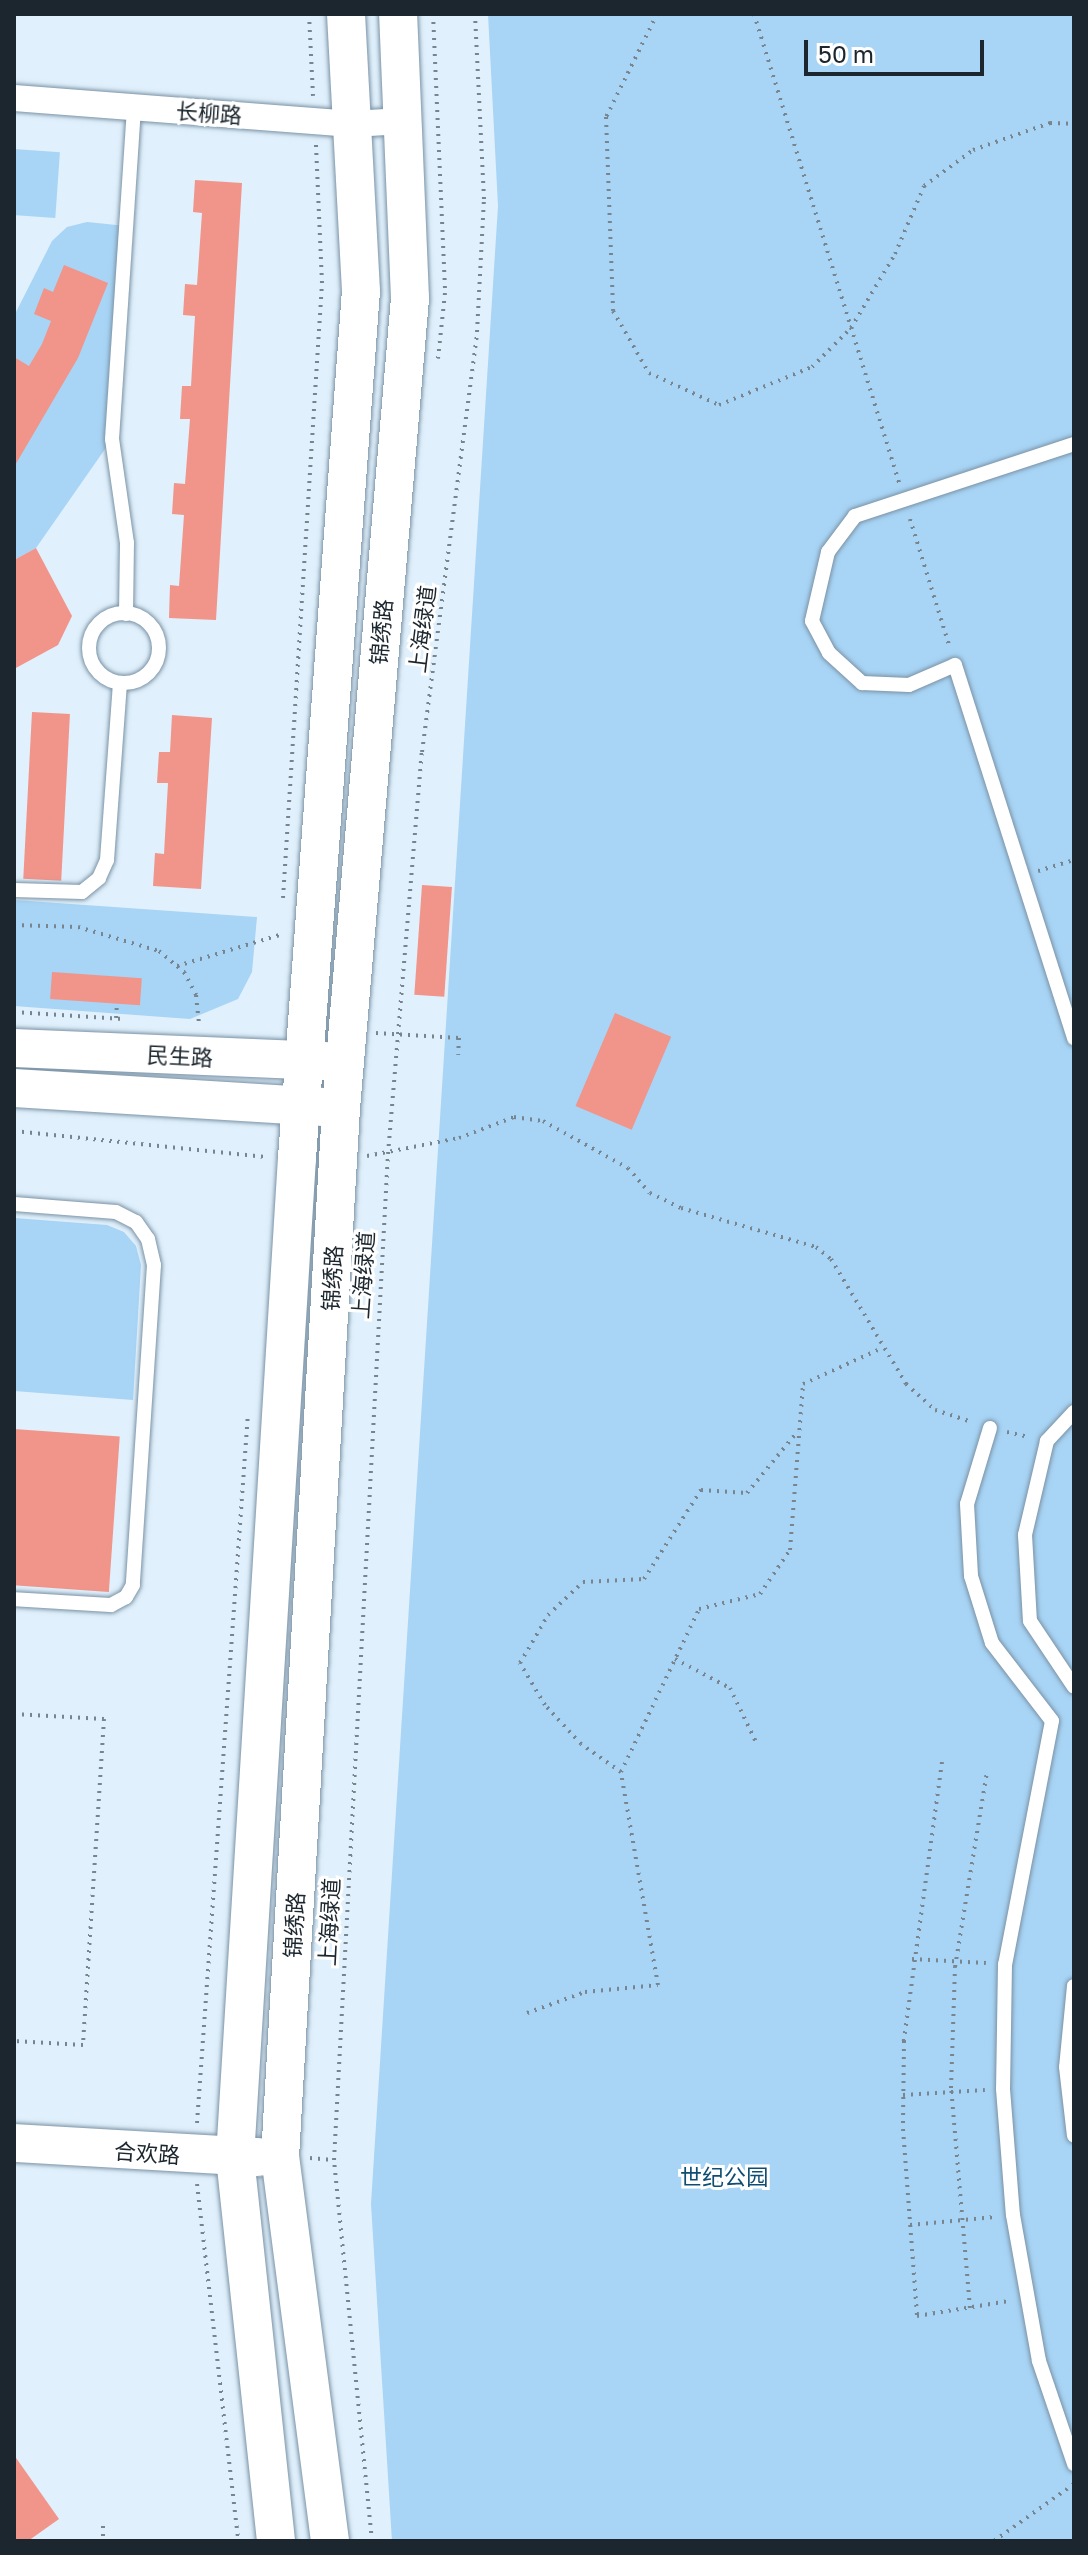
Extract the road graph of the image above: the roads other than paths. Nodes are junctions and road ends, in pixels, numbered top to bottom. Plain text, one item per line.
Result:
1 (346, 14) edge
2 (398, 14) edge
3 (14, 98) edge
4 (134, 107) junction
5 (403, 121) junction
6 (352, 124) junction
7 (1074, 444) edge
8 (126, 614) junction
9 (120, 683) junction
10 (14, 890) edge
11 (1074, 1038) edge
12 (14, 1048) edge
13 (358, 1054) junction
14 (305, 1059) junction
15 (14, 1088) edge
16 (301, 1105) junction
17 (341, 1108) junction
18 (14, 1204) edge
19 (1074, 1412) edge
20 (990, 1428) road end
21 (14, 1599) edge
22 (1074, 1687) edge
23 (1074, 1986) edge
24 (1074, 2136) edge
25 (14, 2143) edge
26 (235, 2157) junction
27 (280, 2157) junction
28 (1074, 2464) edge
29 (276, 2541) edge
30 (330, 2541) edge

1 - 6 main road, 锦绣路
2 - 5 main road, 锦绣路
3 - 4 street, 长柳路
4 - 6 street, 长柳路
4 - 8 lane
5 - 6 street, 长柳路
5 - 13 main road, 锦绣路
6 - 14 main road, 锦绣路
7 - 11 lane
8 - 9 lane
8 - 9 lane
9 - 10 lane
12 - 14 main road, 民生路
13 - 14 main road, 民生路
13 - 17 main road, 锦绣路
14 - 16 main road, 锦绣路
15 - 16 main road, 民生路
16 - 17 main road, 民生路
16 - 26 main road, 锦绣路
17 - 27 main road, 锦绣路
18 - 21 lane
19 - 22 lane
20 - 28 lane
23 - 24 lane
25 - 26 main road, 合欢路
26 - 27 main road, 合欢路
26 - 29 main road, 锦绣路
27 - 30 main road, 锦绣路

